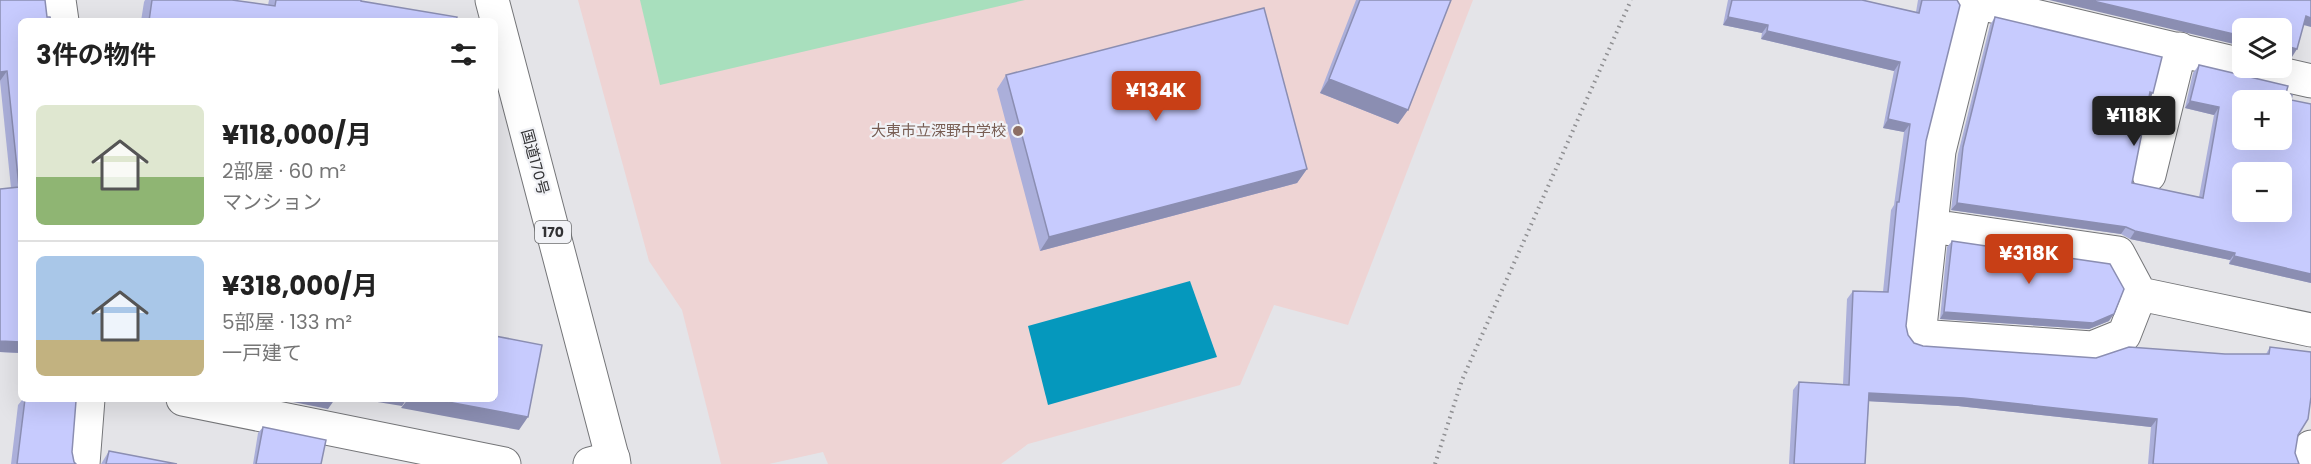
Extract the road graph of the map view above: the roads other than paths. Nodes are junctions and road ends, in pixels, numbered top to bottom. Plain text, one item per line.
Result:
1 (59, 0) edge
2 (492, 0) edge
3 (1972, 1) edge
4 (62, 18) edge
5 (496, 18) edge
6 (498, 24) edge
7 (2180, 49) junction
8 (2232, 62) edge
9 (2292, 77) edge
10 (2311, 81) edge
11 (2149, 175) dead end
12 (1931, 226) junction
13 (2140, 294) junction
14 (2311, 330) edge
15 (88, 402) edge
16 (198, 402) edge
17 (2311, 447) edge
18 (606, 462) edge
19 (83, 464) edge
20 (504, 464) edge
21 (2308, 464) edge

1 - 4 main road
2 - 5 main road, 国道170号 / 170
3 - 7 main road
3 - 12 main road
6 - 18 main road, 国道170号 / 170
7 - 8 main road
7 - 11 main road
9 - 10 main road
12 - 13 main road
12 - 13 main road
13 - 14 main road
15 - 19 main road
16 - 20 main road
17 - 21 main road

